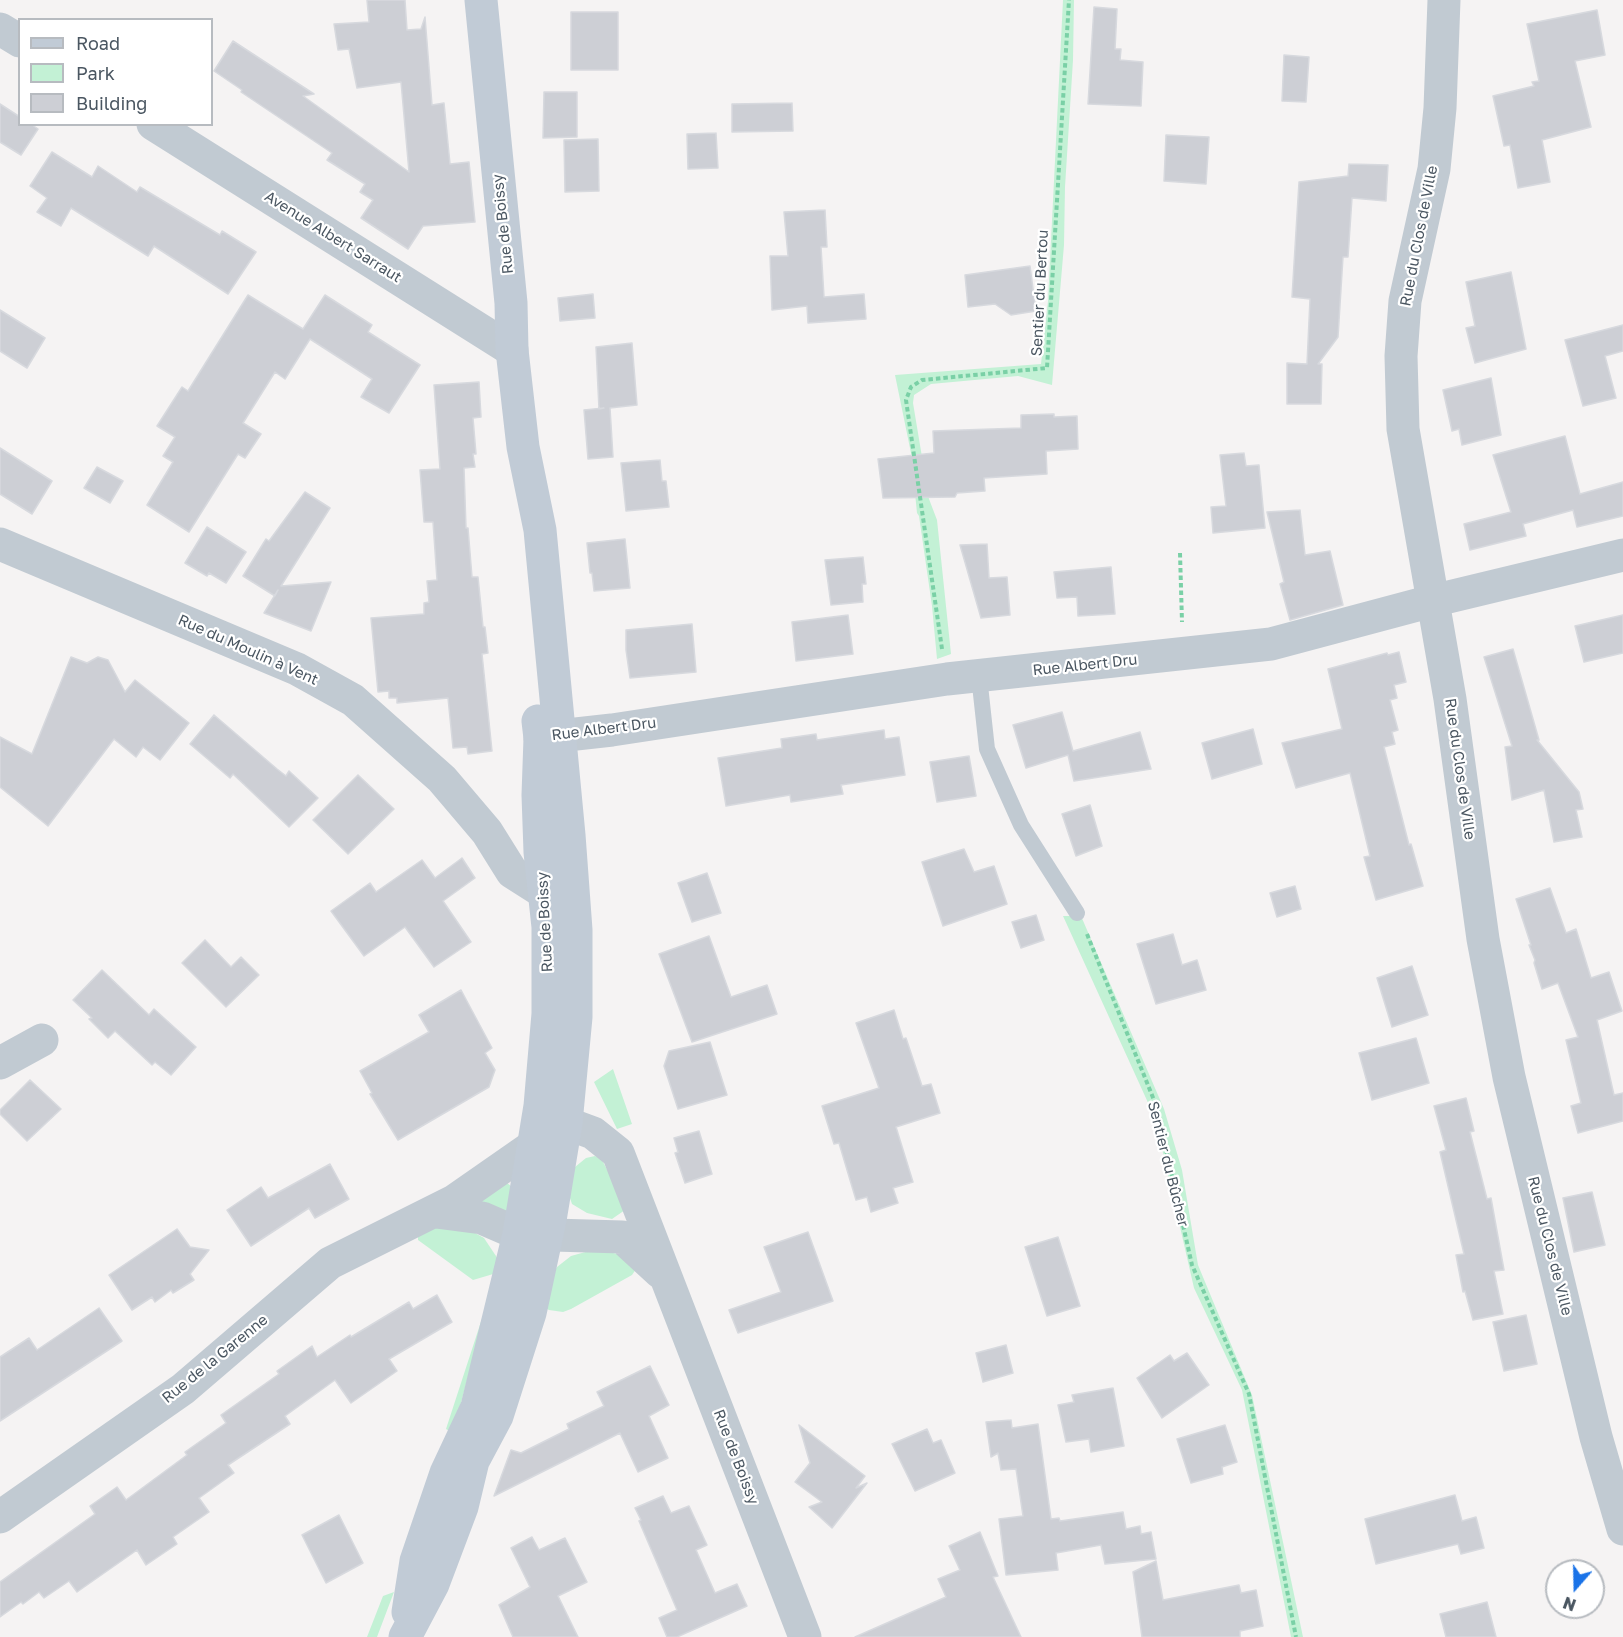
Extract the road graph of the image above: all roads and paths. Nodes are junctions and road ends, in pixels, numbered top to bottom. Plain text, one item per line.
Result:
1 (481, 0) edge
2 (1069, 0) edge
3 (1444, 0) edge
4 (0, 28) edge
5 (18, 40) edge
6 (156, 126) edge
7 (512, 350) junction
8 (0, 544) edge
9 (1180, 553) dead end
10 (1623, 555) edge
11 (1432, 601) junction
12 (1182, 654) junction
13 (963, 678) junction
14 (549, 736) junction
15 (487, 832) junction
16 (554, 837) junction
17 (559, 893) junction
18 (1077, 913) joint
19 (42, 1040) dead end
20 (0, 1063) edge
21 (566, 1123) junction
22 (533, 1146) junction
23 (436, 1212) junction
24 (539, 1229) junction
25 (665, 1278) junction
26 (0, 1517) edge
27 (1623, 1529) edge
28 (404, 1637) edge
29 (805, 1637) edge
30 (1296, 1637) edge

1 - 7 street, Rue de Boissy
2 - 13 path, Sentier du Bertou
3 - 11 street, Rue du Clos de Ville
4 - 5 street
6 - 7 street, Avenue Albert Sarraut
7 - 14 street, Rue de Boissy
8 - 15 street, Rue du Moulin à Vent
9 - 12 path
10 - 11 street, Rue Albert Dru
11 - 12 street, Rue Albert Dru
11 - 27 street, Rue du Clos de Ville
12 - 13 street, Rue Albert Dru
13 - 14 street, Rue Albert Dru
13 - 18 lane
14 - 16 street, Rue de Boissy
15 - 16 street
15 - 17 street, Rue du Moulin à Vent
16 - 17 street, Rue de Boissy
17 - 21 street, Rue de Boissy
17 - 22 street, Rue de Boissy
18 - 30 path, Sentier du Bûcher
19 - 20 street
21 - 22 street, Rue de la Garenne
21 - 24 street, Rue de Boissy
21 - 25 street, Rue de Boissy
22 - 23 street, Rue de la Garenne
22 - 24 street, Rue de Boissy
23 - 24 street
23 - 26 street, Rue de la Garenne
24 - 25 street, Rue de Boissy
24 - 28 street
25 - 29 street, Rue de Boissy

